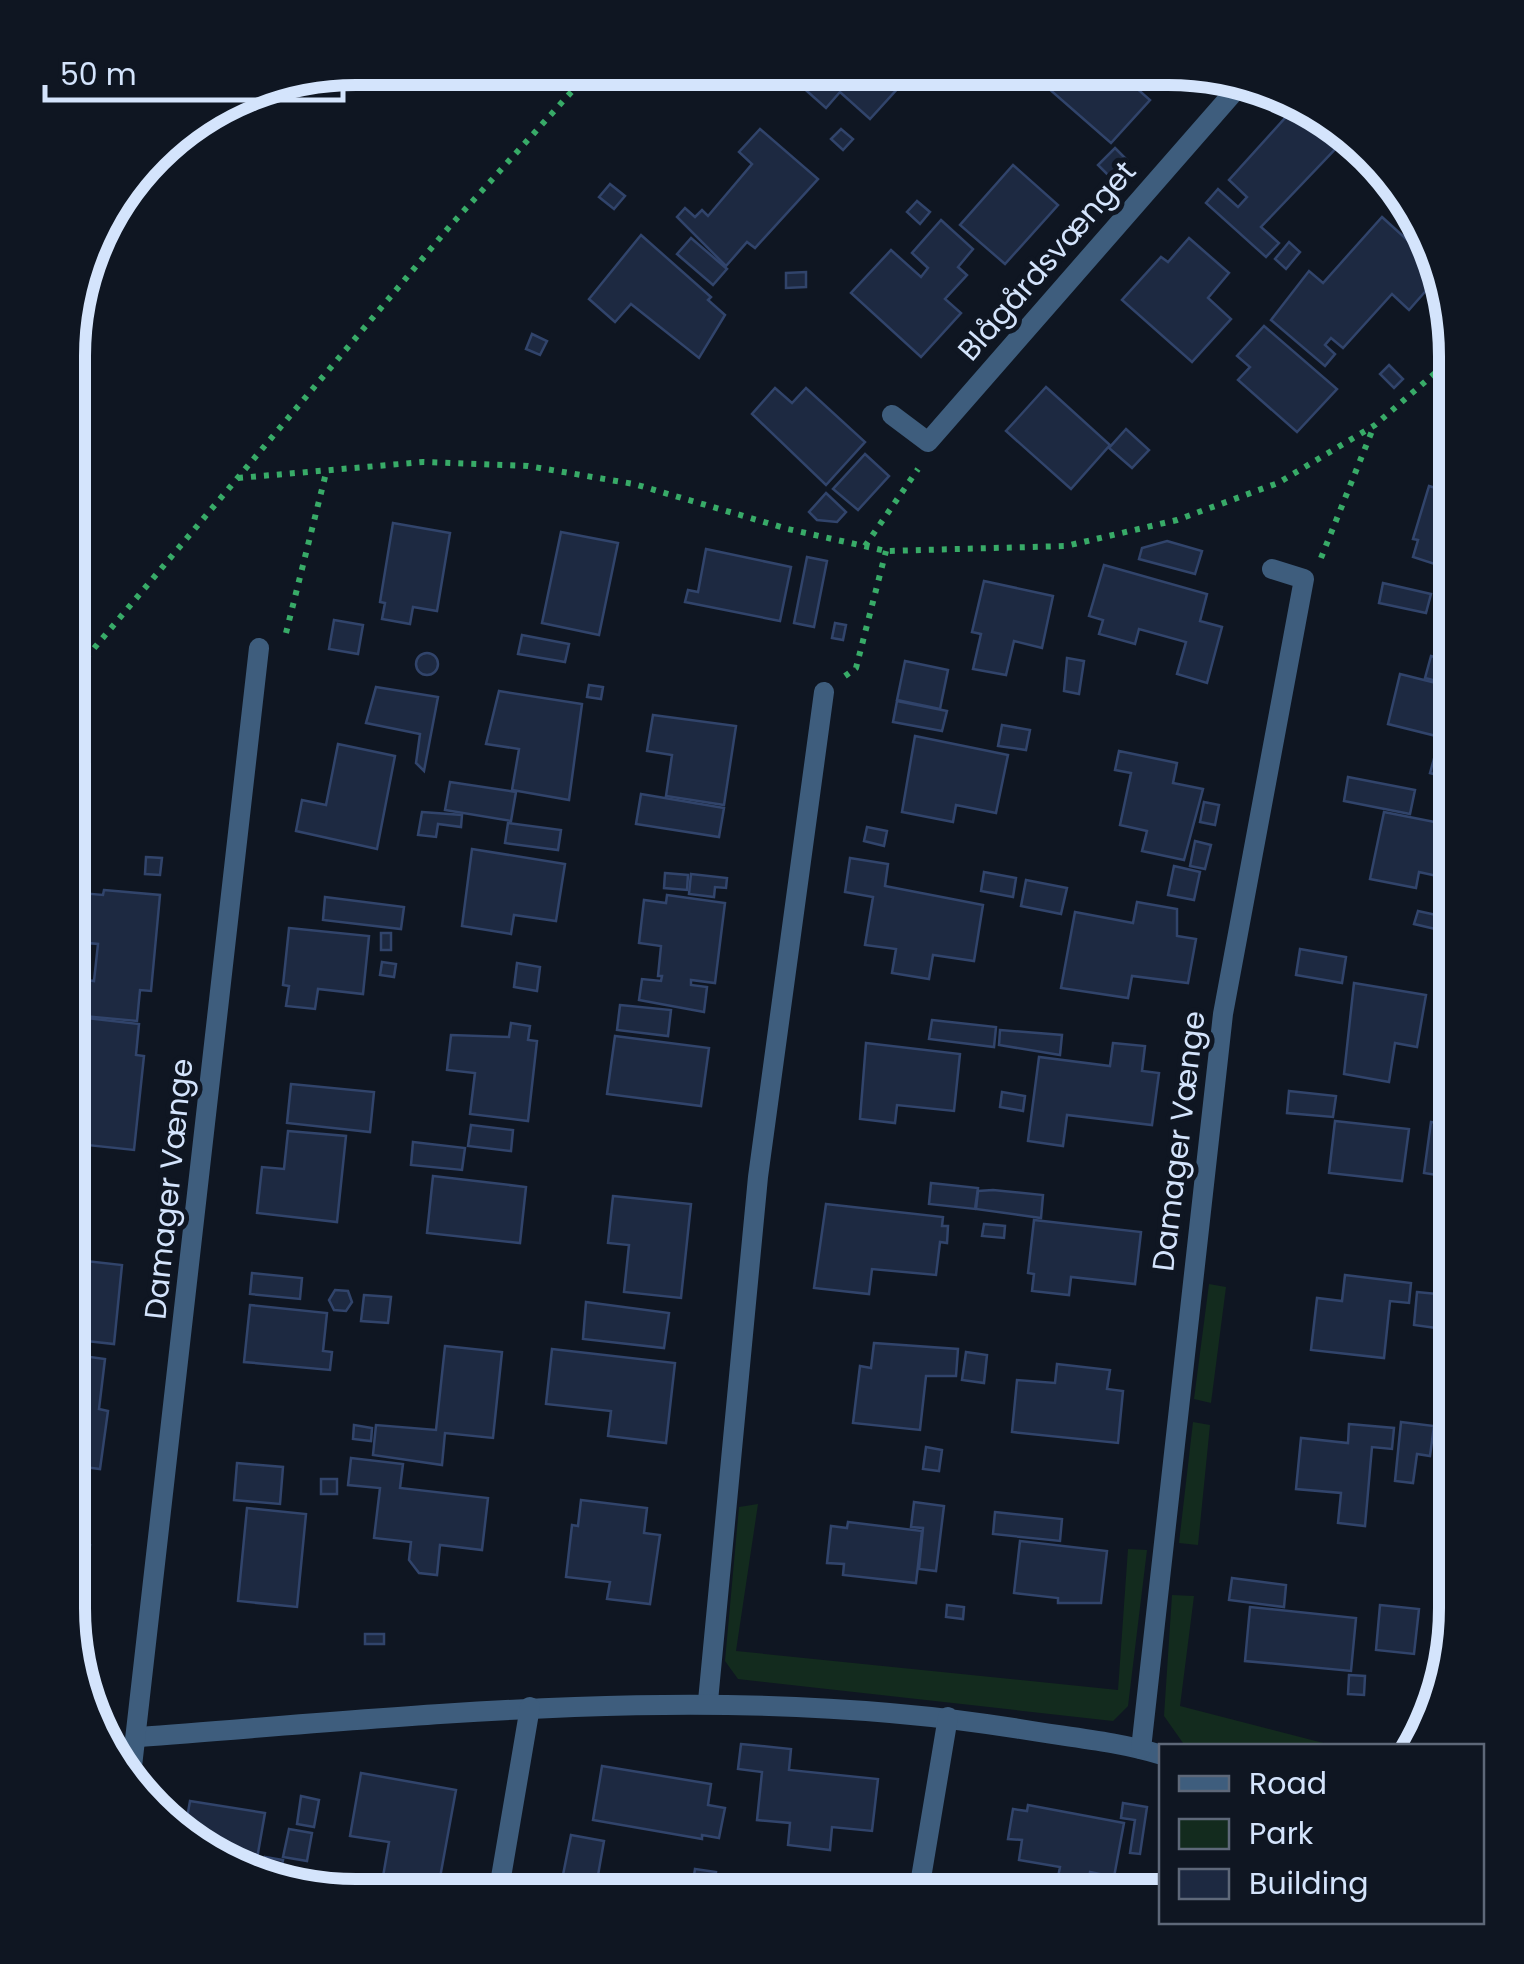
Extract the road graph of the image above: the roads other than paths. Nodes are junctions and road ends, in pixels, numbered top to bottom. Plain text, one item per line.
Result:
1 (1232, 93) edge
2 (892, 415) dead end
3 (1272, 569) dead end
4 (259, 648) road end
5 (824, 692) road end
6 (708, 1701) junction
7 (530, 1707) junction
8 (948, 1717) junction
9 (138, 1738) junction
10 (1152, 1752) edge
11 (134, 1763) edge
12 (501, 1879) edge
13 (921, 1879) edge

1 - 2 street, Blågårdsvænget
3 - 10 street, Damager Vænge
4 - 9 street, Damager Vænge
5 - 6 street
6 - 7 street, Damager Vænge
6 - 8 street, Damager Vænge
7 - 9 street, Damager Vænge
7 - 12 street
8 - 10 street, Damager Vænge
8 - 13 street
9 - 11 street, Damager Vænge

